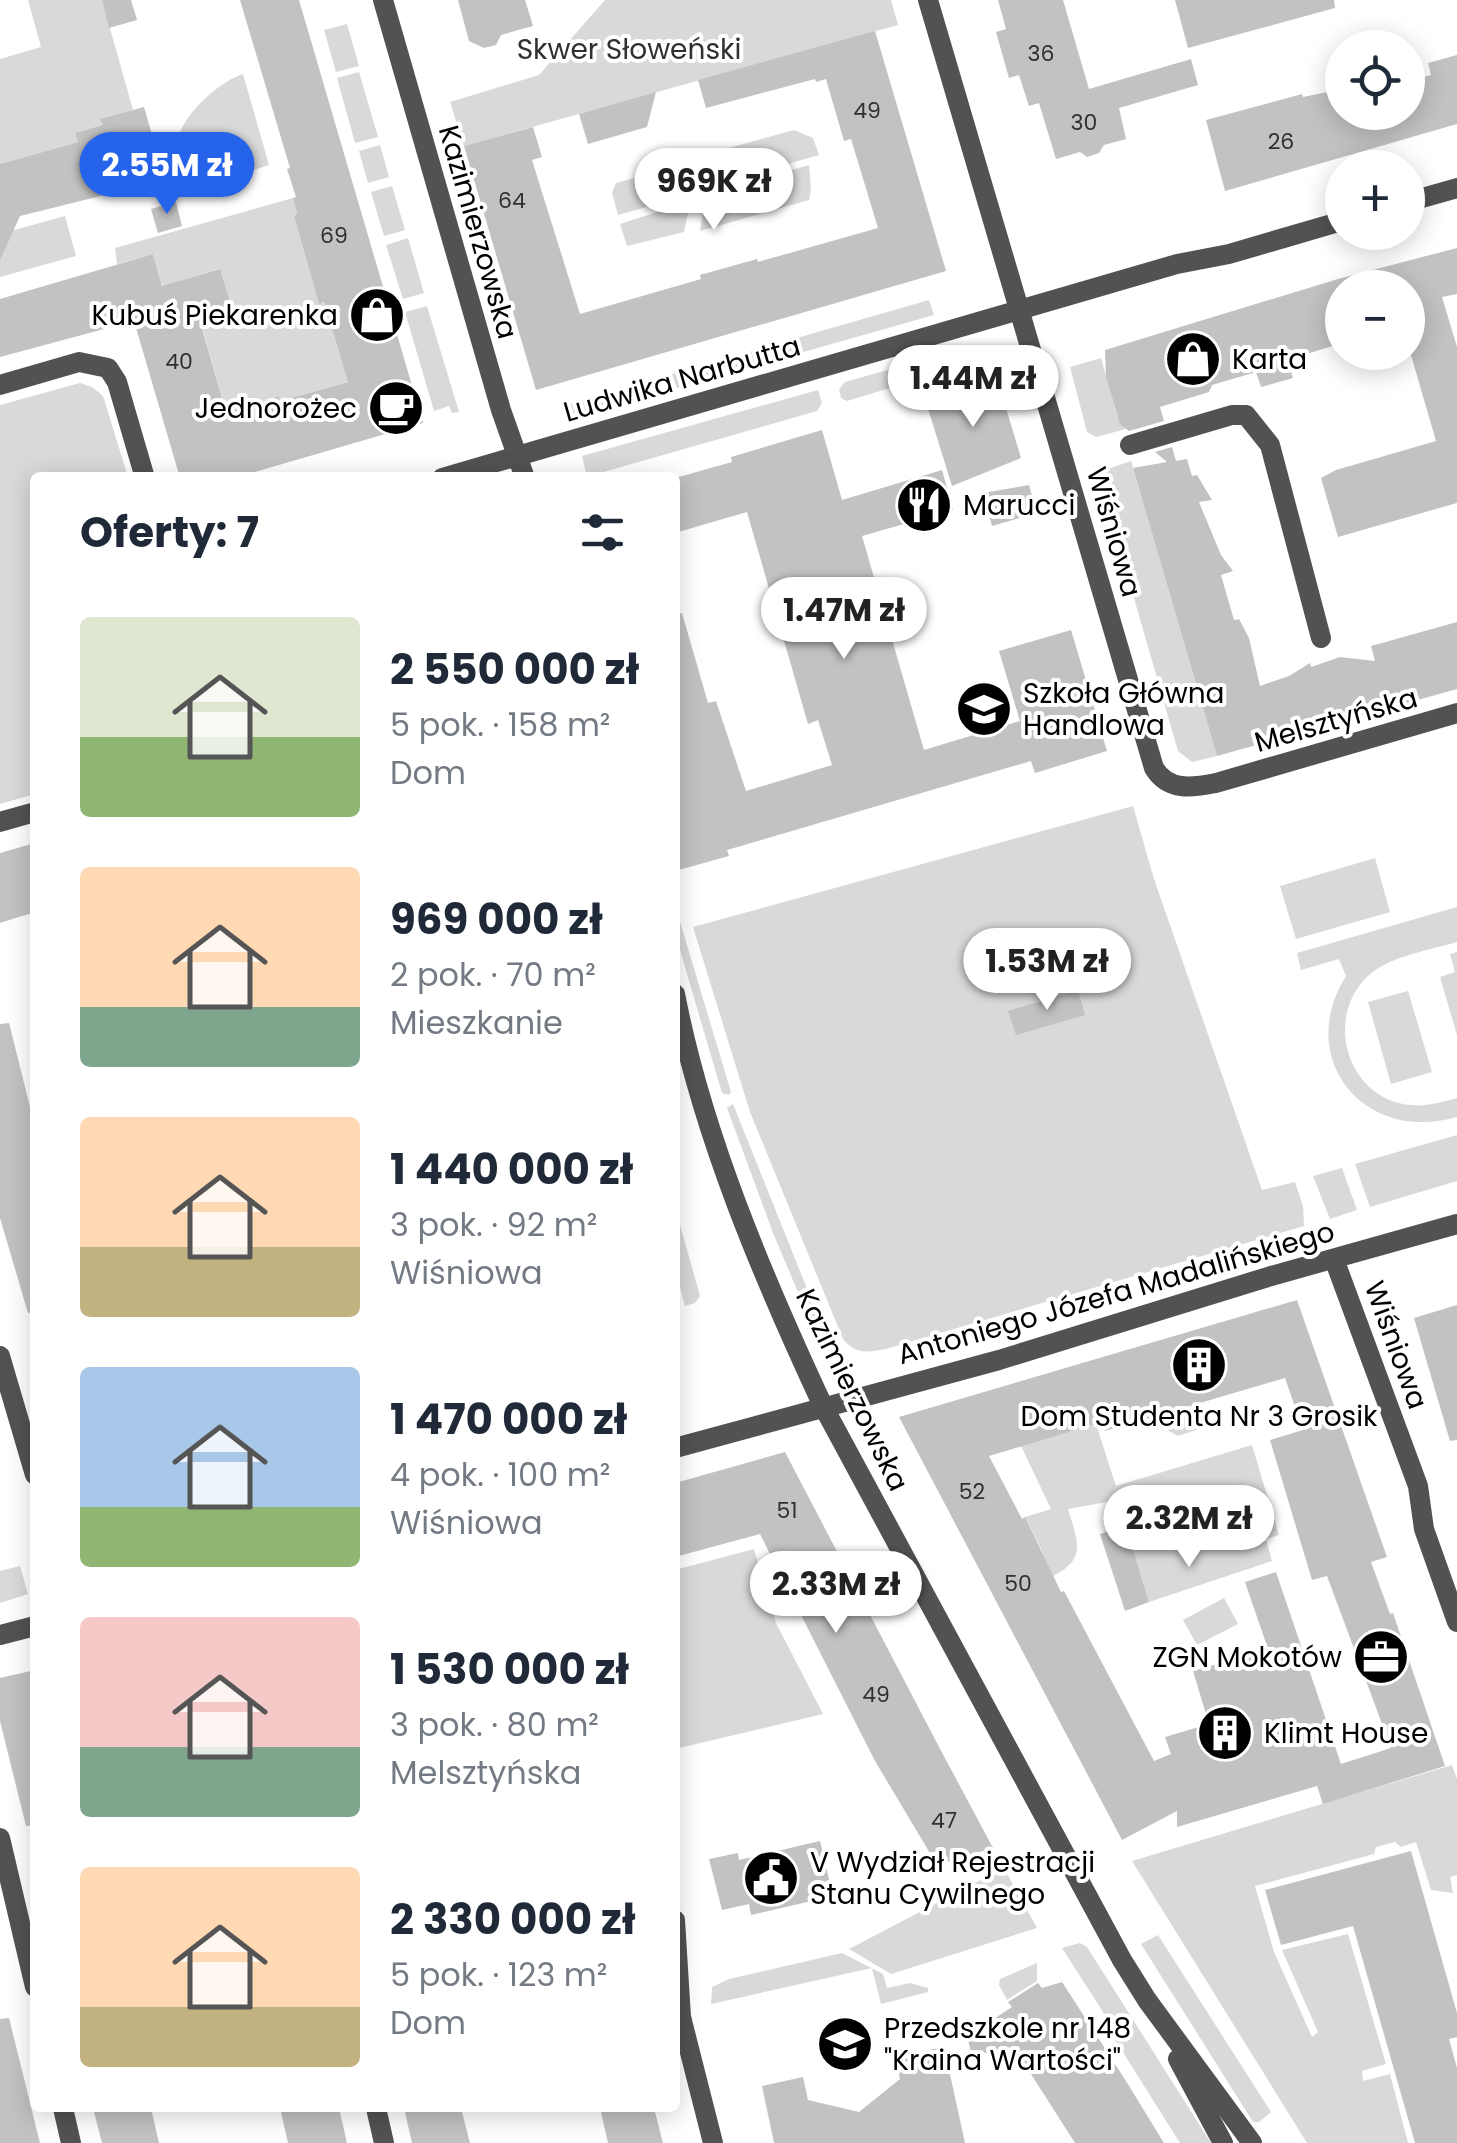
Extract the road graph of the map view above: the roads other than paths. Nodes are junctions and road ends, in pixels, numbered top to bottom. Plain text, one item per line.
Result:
1 (383, 0) edge
2 (928, 0) edge
3 (1457, 188) edge
4 (1425, 197) edge
5 (1325, 226) edge
6 (1021, 310) junction
7 (0, 385) edge
8 (1130, 444) dead end
9 (516, 456) junction
10 (143, 472) edge
11 (462, 472) edge
12 (523, 472) edge
13 (1321, 638) dead end
14 (1457, 713) edge
15 (1171, 785) joint
16 (30, 813) edge
17 (0, 822) edge
18 (680, 1016) edge
19 (1457, 1224) edge
20 (1334, 1259) junction
21 (0, 1356) edge
22 (823, 1406) junction
23 (680, 1447) edge
24 (30, 1458) edge
25 (1457, 1622) edge
26 (30, 1627) edge
27 (0, 1635) edge
28 (0, 1838) edge
29 (30, 1966) edge
30 (1147, 2000) junction
31 (680, 2001) edge
32 (64, 2112) edge
33 (377, 2112) edge
34 (71, 2143) edge
35 (384, 2143) edge
36 (713, 2143) edge
37 (1223, 2143) edge
38 (1252, 2143) edge

1 - 9 street, Kazimierzowska
2 - 6 street, Wiśniowa
3 - 4 street
5 - 6 street, Ludwika Narbutta
6 - 9 street, Ludwika Narbutta
6 - 15 street, Wiśniowa
7 - 10 street
8 - 13 street
9 - 11 street, Ludwika Narbutta
9 - 12 street, Kazimierzowska
14 - 15 street, Melsztyńska
16 - 17 street
18 - 22 street, Kazimierzowska
19 - 20 street, Antoniego Józefa Madalińskiego
20 - 22 street, Antoniego Józefa Madalińskiego
20 - 25 street, Wiśniowa
21 - 24 street
22 - 23 street, Antoniego Józefa Madalińskiego
22 - 30 street, Kazimierzowska
26 - 27 street
28 - 29 street
30 - 37 street, Kazimierzowska
30 - 38 street, Kazimierzowska
31 - 36 street
32 - 34 street
33 - 35 street

